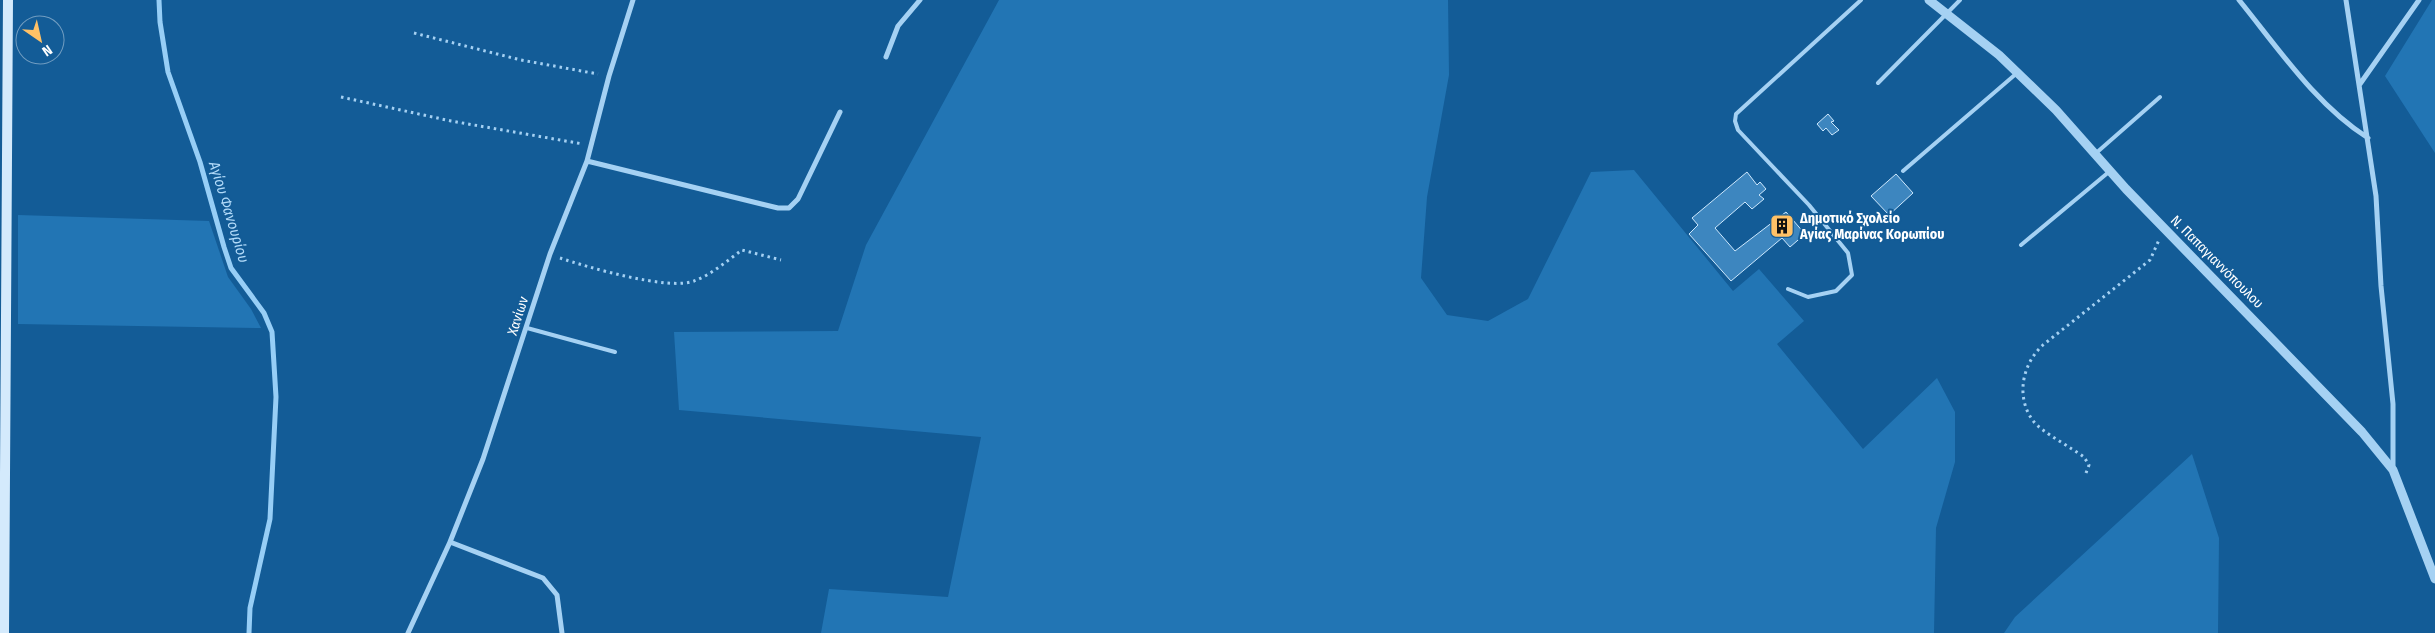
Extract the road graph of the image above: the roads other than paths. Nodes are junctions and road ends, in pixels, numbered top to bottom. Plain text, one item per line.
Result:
1 (8, 0) edge
2 (633, 0) edge
3 (920, 0) edge
4 (1861, 0) edge
5 (1929, 0) edge
6 (1960, 0) edge
7 (2239, 0) edge
8 (2346, 0) edge
9 (2419, 0) edge
10 (1947, 14) junction
11 (886, 57) dead end
12 (2017, 72) junction
13 (1878, 83) dead end
14 (2360, 84) junction
15 (2160, 97) dead end
16 (840, 112) dead end
17 (2368, 138) junction
18 (2095, 154) junction
19 (587, 161) junction
20 (1903, 171) dead end
21 (2110, 171) junction
22 (2021, 245) dead end
23 (1788, 289) dead end
24 (526, 328) junction
25 (615, 352) dead end
26 (2393, 470) junction
27 (450, 542) junction
28 (2435, 579) edge
29 (3, 610) edge
30 (4, 633) edge
31 (408, 633) edge
32 (562, 633) edge

1 - 29 main road
2 - 19 street, Χανίων
3 - 11 street
4 - 23 lane
5 - 10 street, Ν. Παπαγιαννόπουλου
6 - 10 lane
7 - 17 street
8 - 14 street
9 - 14 street
10 - 12 street, Ν. Παπαγιαννόπουλου
10 - 13 lane
12 - 18 street, Ν. Παπαγιαννόπουλου
12 - 20 lane
14 - 17 street
15 - 18 lane
16 - 19 street
17 - 26 street
18 - 21 street, Ν. Παπαγιαννόπουλου
19 - 24 street, Χανίων
21 - 22 lane
21 - 26 street, Ν. Παπαγιαννόπουλου
24 - 25 lane
24 - 27 street, Χανίων
26 - 28 street, Ν. Παπαγιαννόπουλου
27 - 31 street, Χανίων
27 - 32 street
29 - 30 main road

